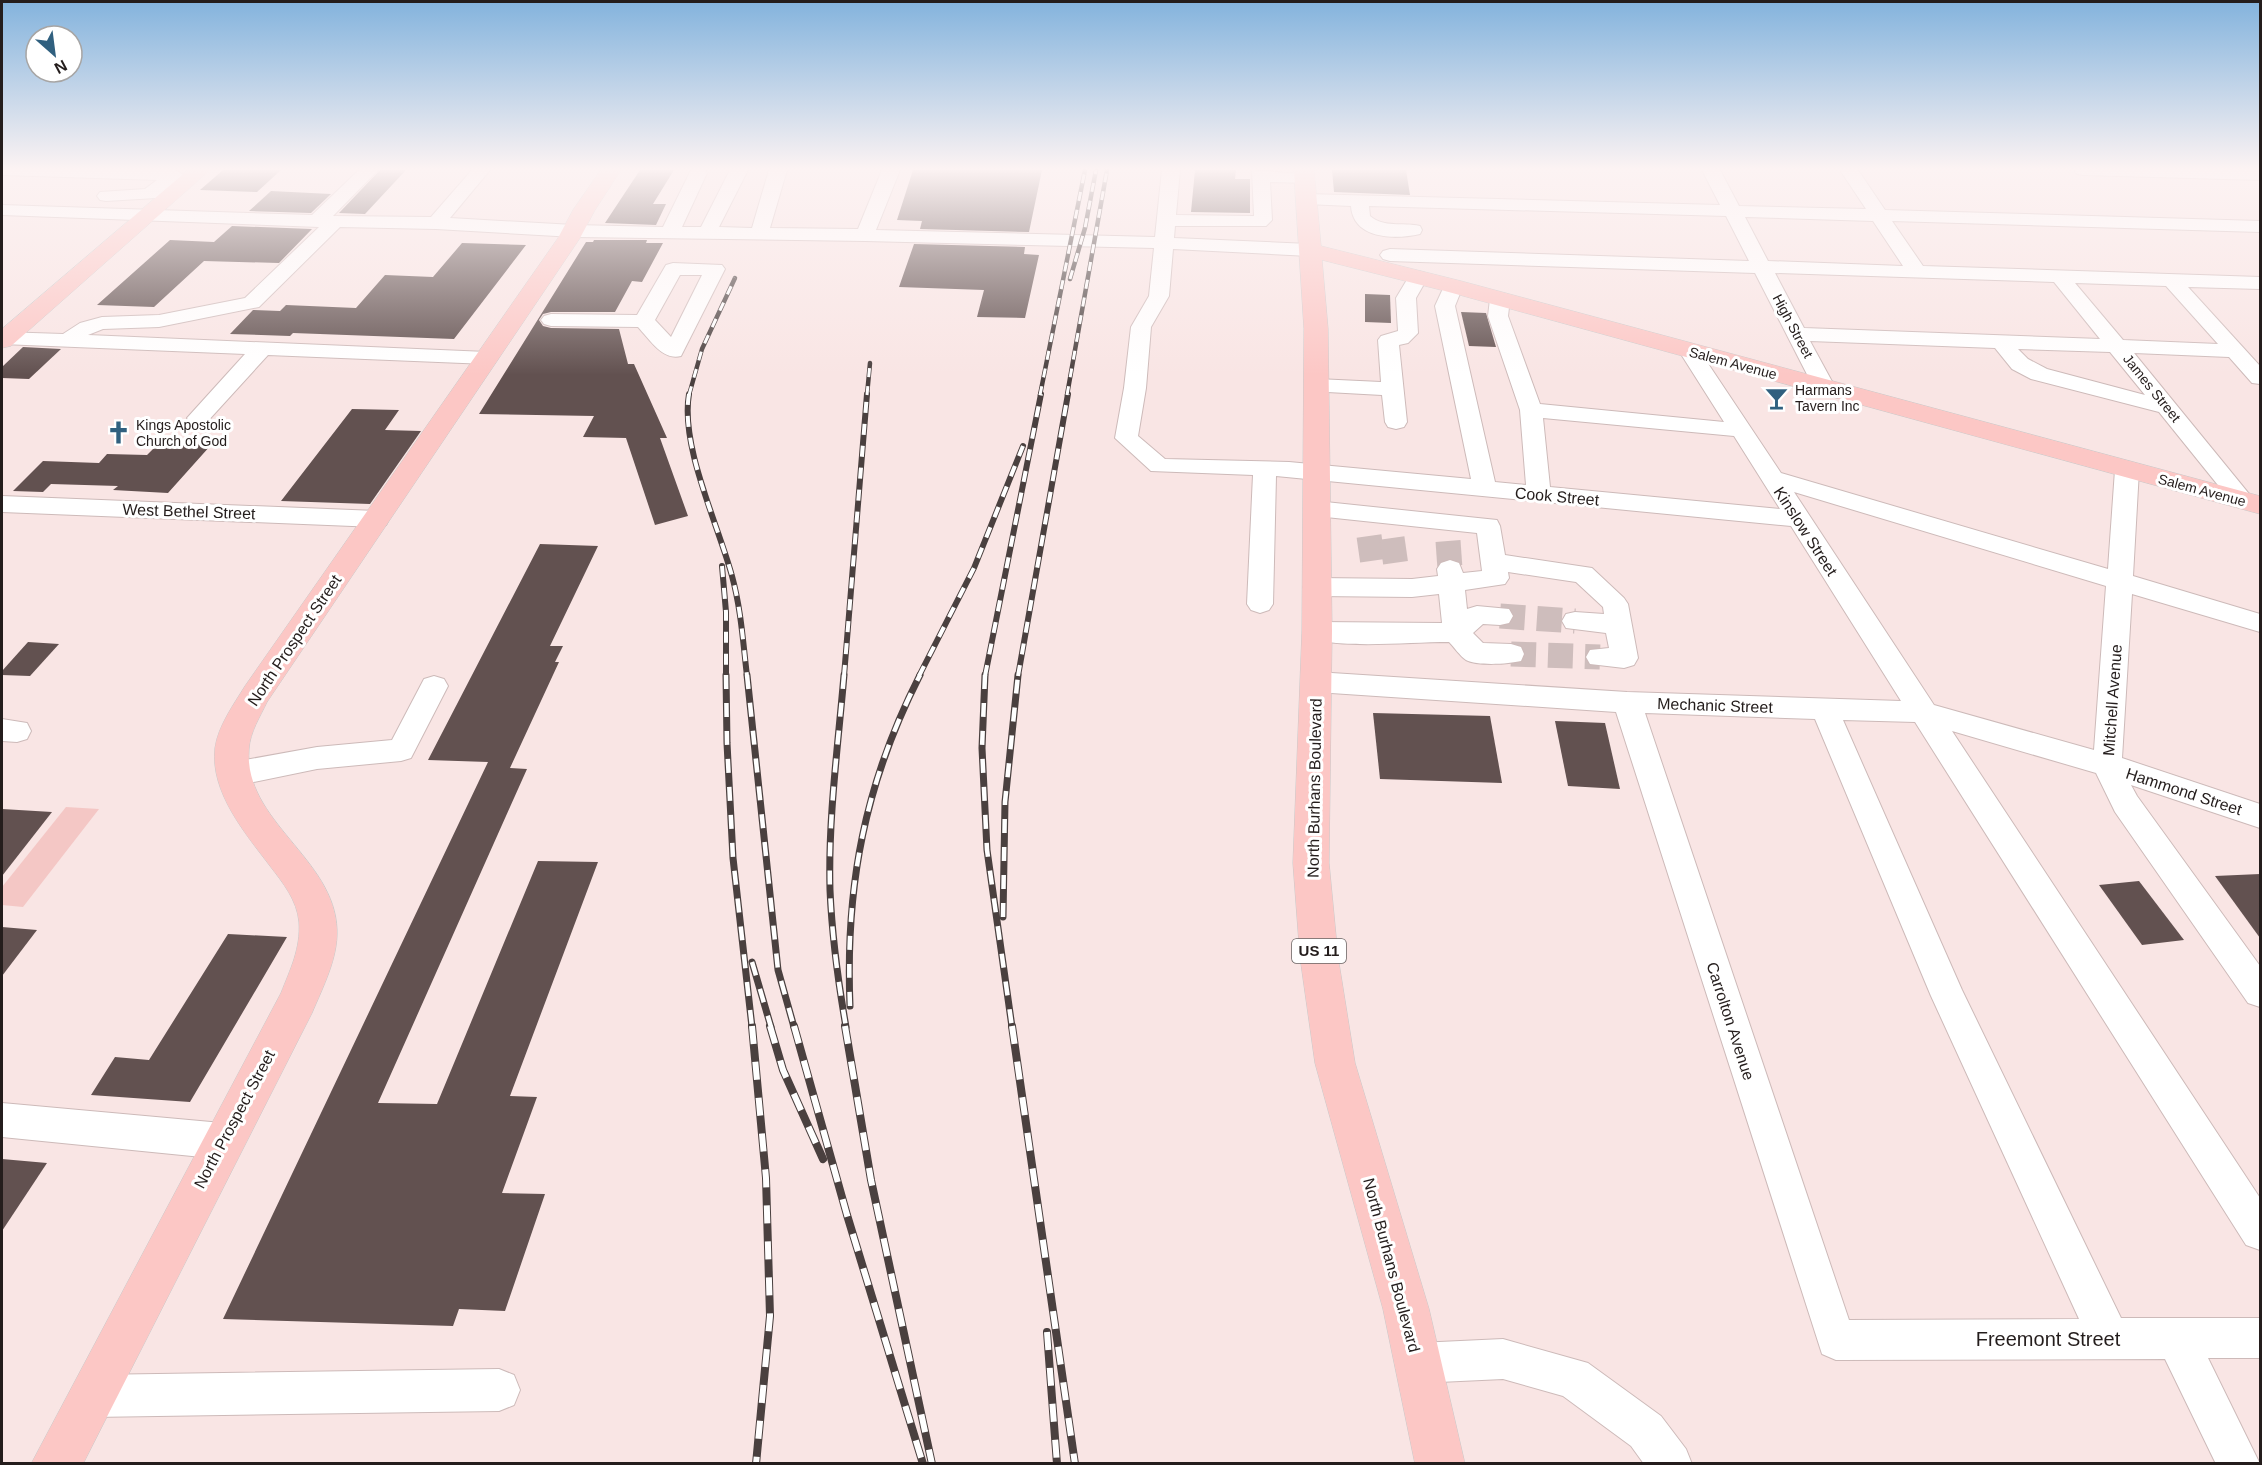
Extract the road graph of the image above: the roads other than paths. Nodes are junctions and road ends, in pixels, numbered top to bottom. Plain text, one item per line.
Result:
1 (120, 238) edge
2 (310, 238) edge
3 (569, 238) edge
4 (709, 238) edge
5 (991, 238) edge
6 (1164, 238) edge
7 (1308, 238) edge
8 (1347, 238) edge
9 (1414, 238) edge
10 (1747, 238) edge
11 (1894, 238) edge
12 (1163, 243) junction
13 (1309, 250) junction
14 (1390, 255) junction
15 (1419, 267) junction
16 (695, 269) junction
17 (1762, 269) junction
18 (1917, 272) junction
19 (2060, 277) junction
20 (2171, 280) junction
21 (2260, 283) edge
22 (1453, 286) junction
23 (1500, 299) junction
24 (551, 320) dead end
25 (644, 321) junction
26 (1799, 334) junction
27 (2, 339) edge
28 (67, 340) junction
29 (2001, 343) junction
30 (2260, 346) edge
31 (2120, 348) junction
32 (2233, 348) junction
33 (262, 349) junction
34 (1690, 351) junction
35 (488, 358) junction
36 (2260, 378) edge
37 (1317, 386) junction
38 (1824, 387) junction
39 (1392, 389) junction
40 (2168, 408) junction
41 (1532, 410) junction
42 (198, 418) dead end
43 (1396, 422) dead end
44 (1741, 430) junction
45 (1265, 469) junction
46 (2127, 470) junction
47 (1316, 473) junction
48 (1772, 478) junction
49 (1473, 488) junction
50 (1539, 494) junction
51 (2251, 503) edge
52 (2, 504) edge
53 (1316, 509) junction
54 (376, 519) junction
55 (1798, 519) junction
56 (1454, 528) junction
57 (1494, 562) junction
58 (1451, 576) junction
59 (2120, 582) junction
60 (1316, 586) junction
61 (1260, 604) dead end
62 (1500, 616) tunnel mouth
63 (1575, 621) tunnel mouth
64 (2260, 623) edge
65 (1618, 624) junction
66 (1317, 631) junction
67 (1456, 632) junction
68 (1511, 654) tunnel mouth
69 (1612, 657) dead end
70 (1316, 682) junction
71 (434, 686) dead end
72 (1627, 702) junction
73 (1824, 708) junction
74 (1923, 712) junction
75 (2108, 765) junction
76 (234, 774) junction
77 (2260, 816) edge
78 (2260, 992) edge
79 (2, 1120) edge
80 (222, 1141) junction
81 (2260, 1231) edge
82 (2109, 1338) junction
83 (2176, 1338) junction
84 (2260, 1338) edge
85 (1836, 1340) joint
86 (1418, 1363) junction
87 (499, 1390) dead end
88 (92, 1396) junction
89 (56, 1464) edge
90 (1440, 1464) edge
91 (1671, 1464) edge
92 (2239, 1464) edge

1 - 27 main road
2 - 28 street
3 - 35 main road, North Prospect Street
4 - 16 street
5 - 12 street
6 - 12 street
7 - 13 main road, North Burhans Boulevard / US 11
8 - 14 main road
9 - 15 street
10 - 17 street, High Street
11 - 18 street
12 - 13 street
12 - 45 street, Cook Street
13 - 15 main road, Salem Avenue
13 - 37 main road, North Burhans Boulevard / US 11
14 - 15 street
14 - 22 main road
15 - 17 street
15 - 22 main road, Salem Avenue
15 - 39 street
16 - 25 street
16 - 25 street
17 - 18 street
17 - 26 street, High Street
18 - 19 street
19 - 20 street
19 - 31 street, James Street
20 - 21 street
20 - 32 street
22 - 23 main road, Salem Avenue
22 - 49 street
23 - 34 main road, Salem Avenue
23 - 41 street
24 - 25 street
26 - 29 street
26 - 38 street, High Street
27 - 28 street
28 - 33 street
29 - 31 street
29 - 40 street
30 - 32 street
31 - 32 street
31 - 40 street, James Street
32 - 36 street
33 - 35 street
33 - 42 street
34 - 38 main road, Salem Avenue
34 - 44 street, Kinslow Street
35 - 54 main road, North Prospect Street
37 - 39 street
37 - 47 main road, North Burhans Boulevard / US 11
38 - 46 main road, Salem Avenue
39 - 43 street
40 - 51 street, James Street
41 - 44 street
41 - 50 street
44 - 48 street, Kinslow Street
45 - 47 street, Cook Street
45 - 61 street
46 - 51 main road, Salem Avenue
46 - 59 street, Mitchell Avenue
47 - 49 street, Cook Street
47 - 53 main road, North Burhans Boulevard / US 11
48 - 55 street, Kinslow Street
48 - 59 street
49 - 50 street, Cook Street
49 - 56 street
50 - 55 street, Cook Street
52 - 54 street, West Bethel Street
53 - 56 street
53 - 60 main road, North Burhans Boulevard / US 11
54 - 76 main road, North Prospect Street
55 - 74 street, Kinslow Street
56 - 57 street
57 - 58 street
57 - 65 street
58 - 60 street
58 - 67 street
59 - 64 street
59 - 75 street, Mitchell Avenue
60 - 66 main road, North Burhans Boulevard / US 11
62 - 67 street
63 - 65 street
65 - 69 street
66 - 67 street
66 - 70 main road, North Burhans Boulevard / US 11
67 - 68 street
70 - 72 street, Mechanic Street
70 - 86 main road, North Burhans Boulevard / US 11
71 - 76 street
72 - 73 street, Mechanic Street
72 - 85 street, Carrolton Avenue
73 - 74 street, Mechanic Street
73 - 82 street
74 - 75 street, Mechanic Street
74 - 81 street, Kinslow Street
75 - 77 street, Hammond Street
75 - 78 street, Mitchell Avenue
76 - 80 main road, North Prospect Street
79 - 80 street
80 - 88 main road, North Prospect Street
82 - 83 street, Freemont Street
82 - 85 street, Freemont Street
83 - 84 street, Freemont Street
83 - 92 street
86 - 90 main road, North Burhans Boulevard / US 11
86 - 91 street
87 - 88 street
88 - 89 main road, North Prospect Street

